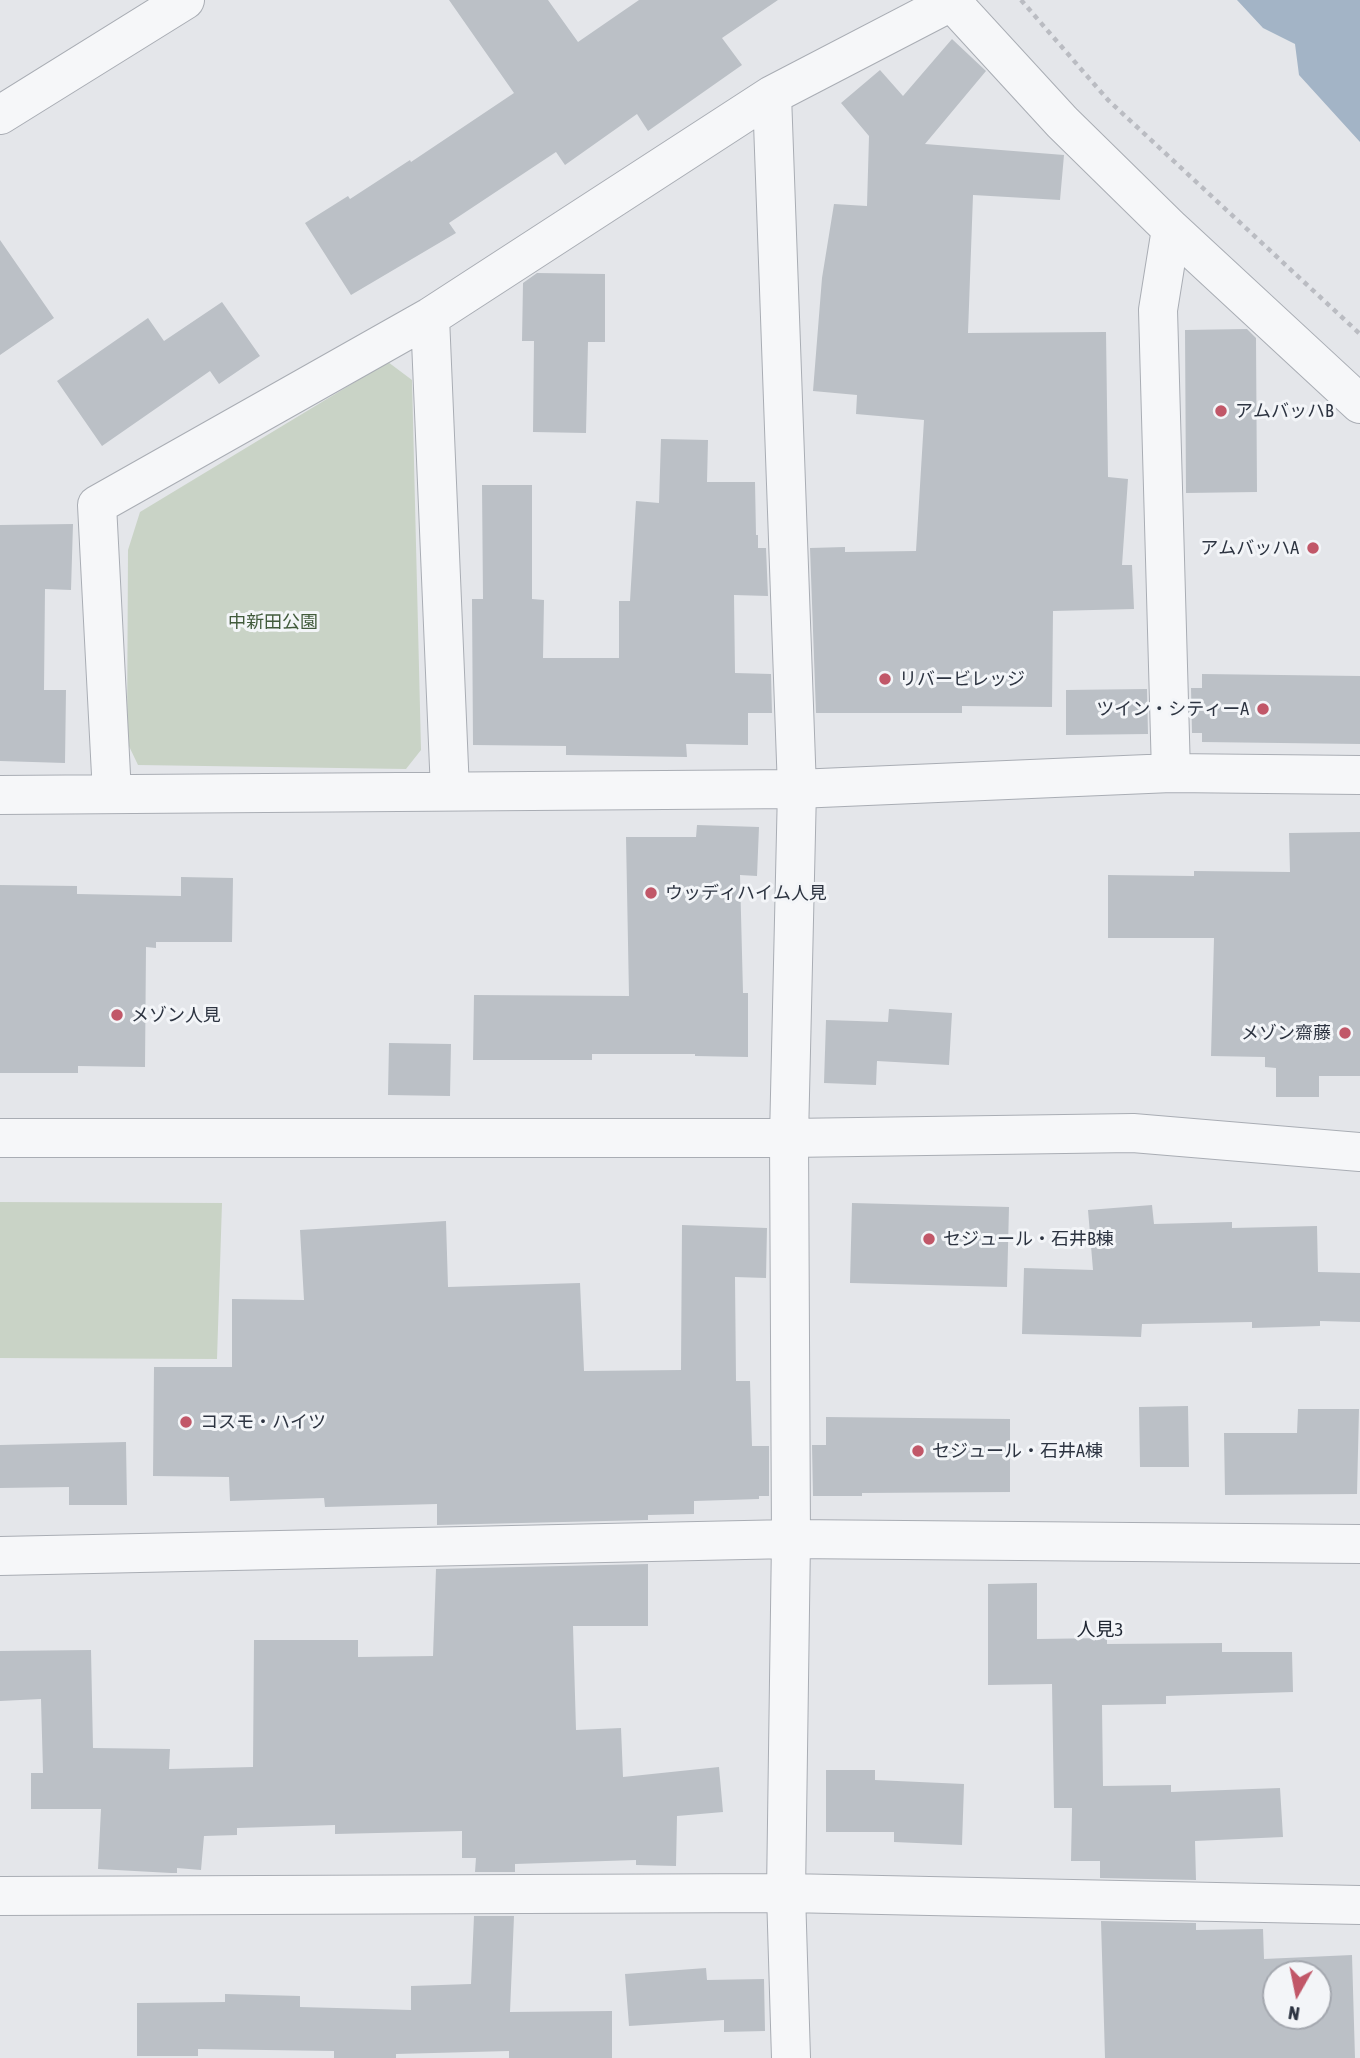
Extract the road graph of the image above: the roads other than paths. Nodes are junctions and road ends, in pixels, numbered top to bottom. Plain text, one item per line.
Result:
1 (185, 0) edge
2 (950, 1) edge
3 (772, 95) junction
4 (0, 115) edge
5 (1171, 229) junction
6 (430, 317) junction
7 (1360, 404) edge
8 (1171, 773) junction
9 (1360, 775) edge
10 (797, 789) junction
11 (450, 791) junction
12 (112, 794) junction
13 (0, 795) edge
14 (0, 1138) edge
15 (789, 1138) junction
16 (1360, 1152) edge
17 (791, 1539) junction
18 (1360, 1544) edge
19 (0, 1556) edge
20 (786, 1893) junction
21 (0, 1896) edge
22 (1360, 1905) edge
23 (791, 2058) edge

1 - 4 street
2 - 3 street
2 - 5 street
3 - 6 street
3 - 10 street
5 - 7 street
5 - 8 street
6 - 11 street
6 - 12 street
8 - 9 street
8 - 10 street
10 - 11 street
10 - 15 street
11 - 12 street
12 - 13 street
14 - 15 street
15 - 16 street
15 - 17 street
17 - 18 street
17 - 19 street
17 - 20 street
20 - 21 street
20 - 22 street
20 - 23 street

